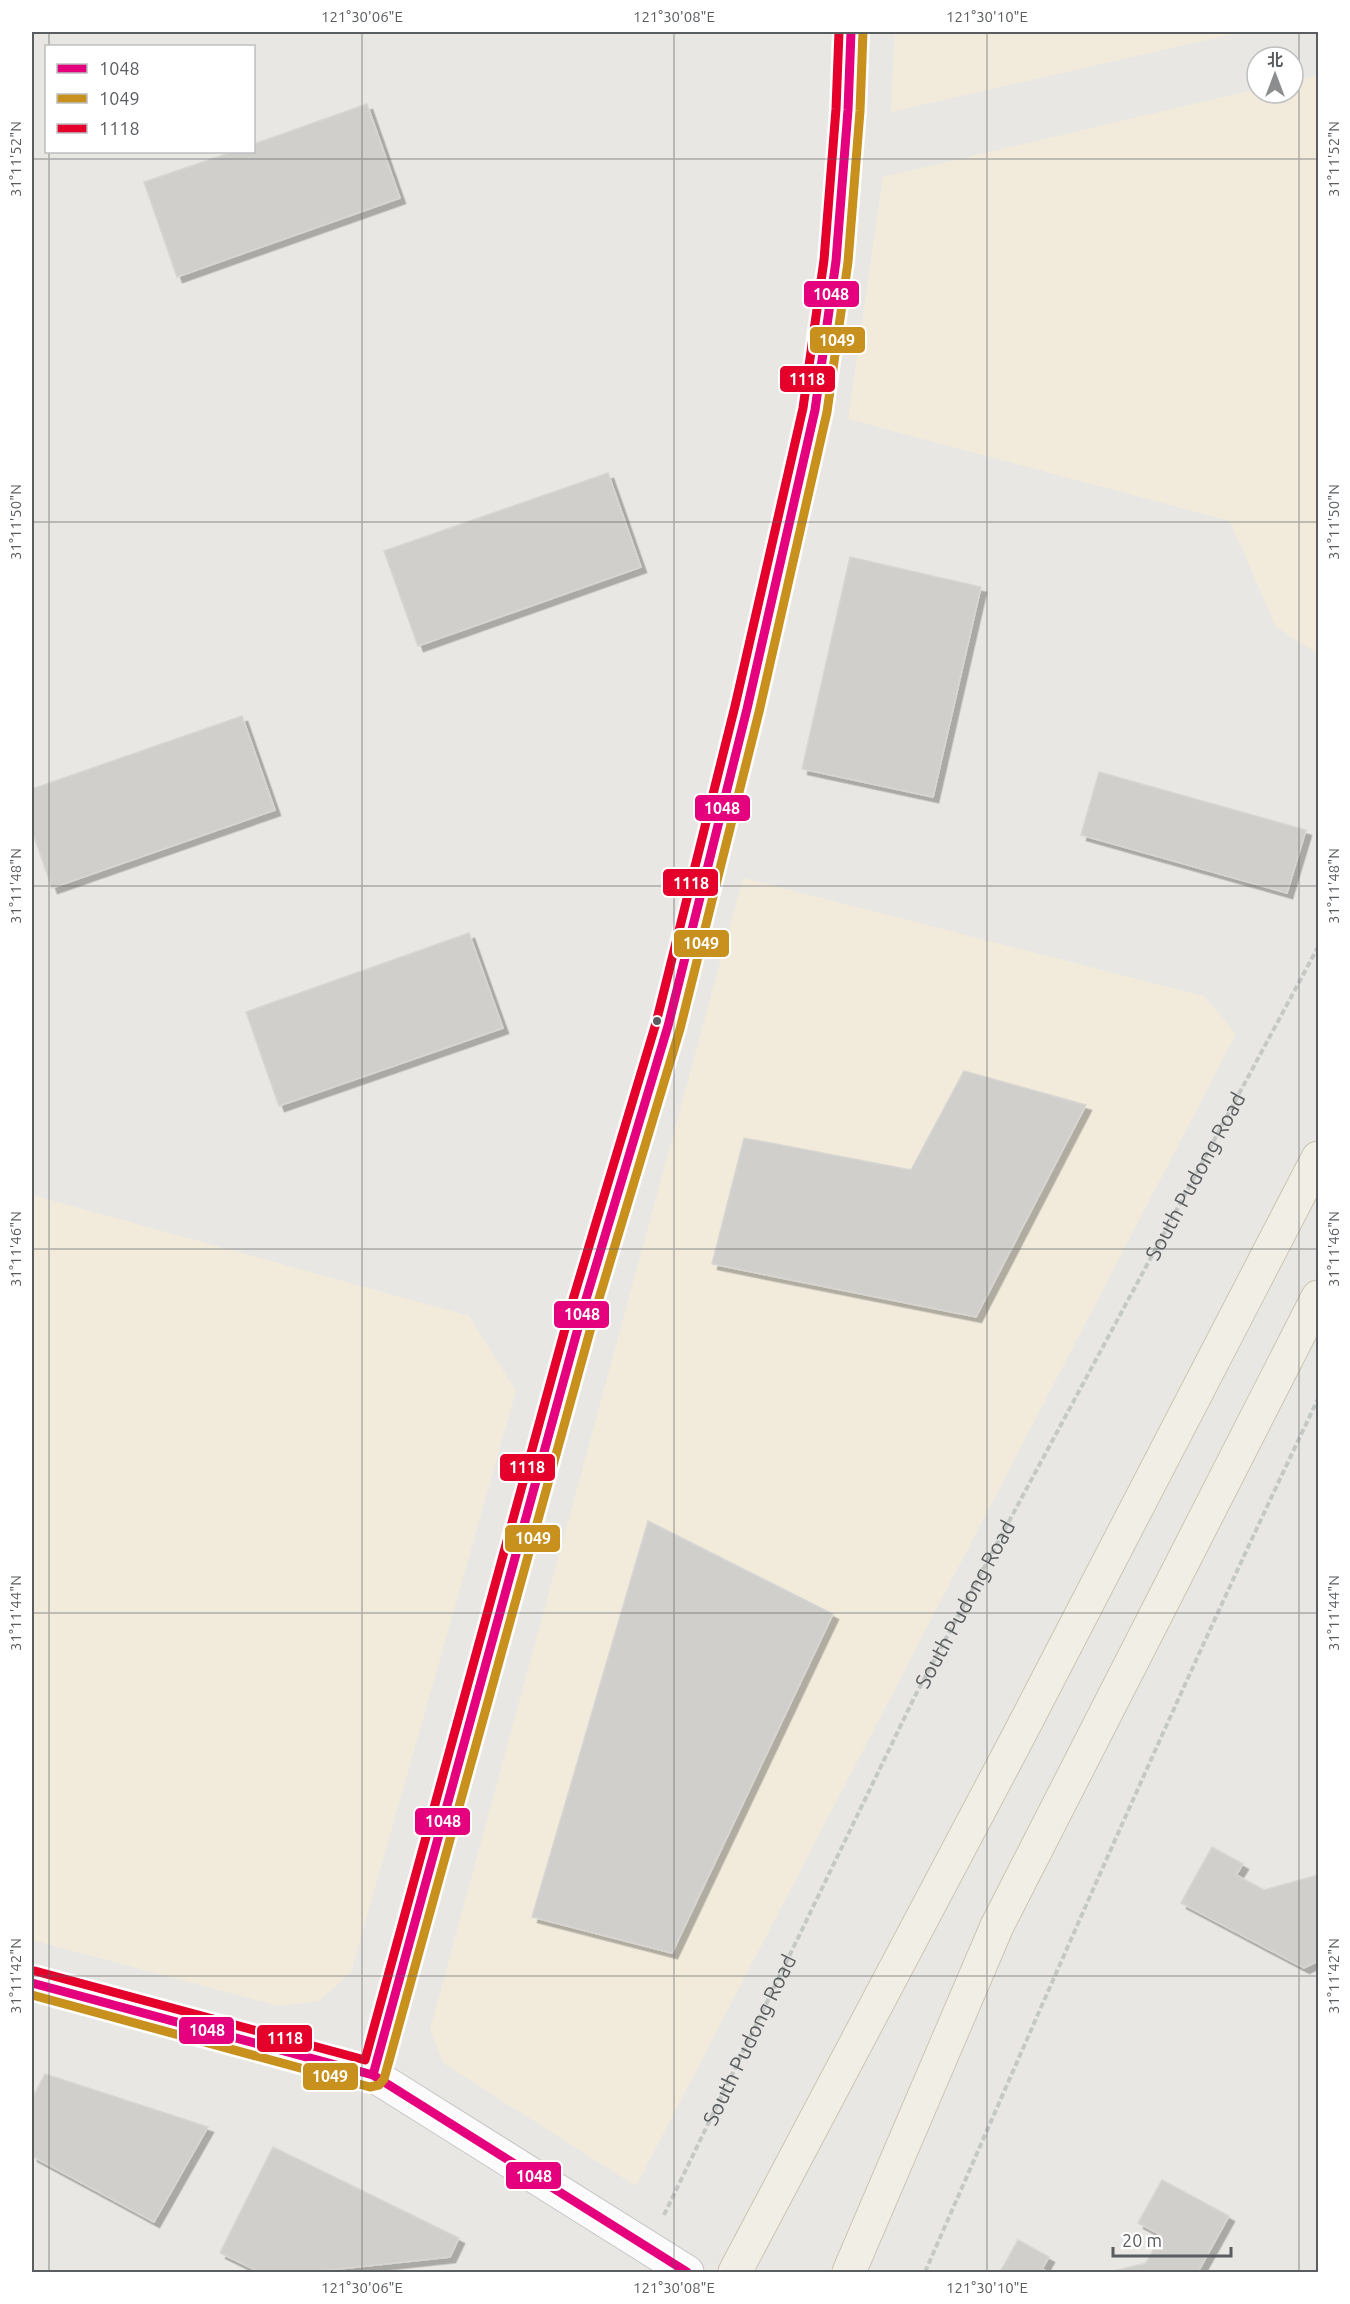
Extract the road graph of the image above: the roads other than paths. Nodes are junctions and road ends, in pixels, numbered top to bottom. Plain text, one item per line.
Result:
1 (850, 32) edge
2 (1318, 1158) edge
3 (1318, 1297) edge
4 (32, 1983) edge
5 (373, 2075) junction
6 (687, 2272) edge
7 (735, 2272) edge
8 (849, 2272) edge

1 - 5 street
2 - 7 main road
3 - 8 main road
4 - 5 street
5 - 6 street

